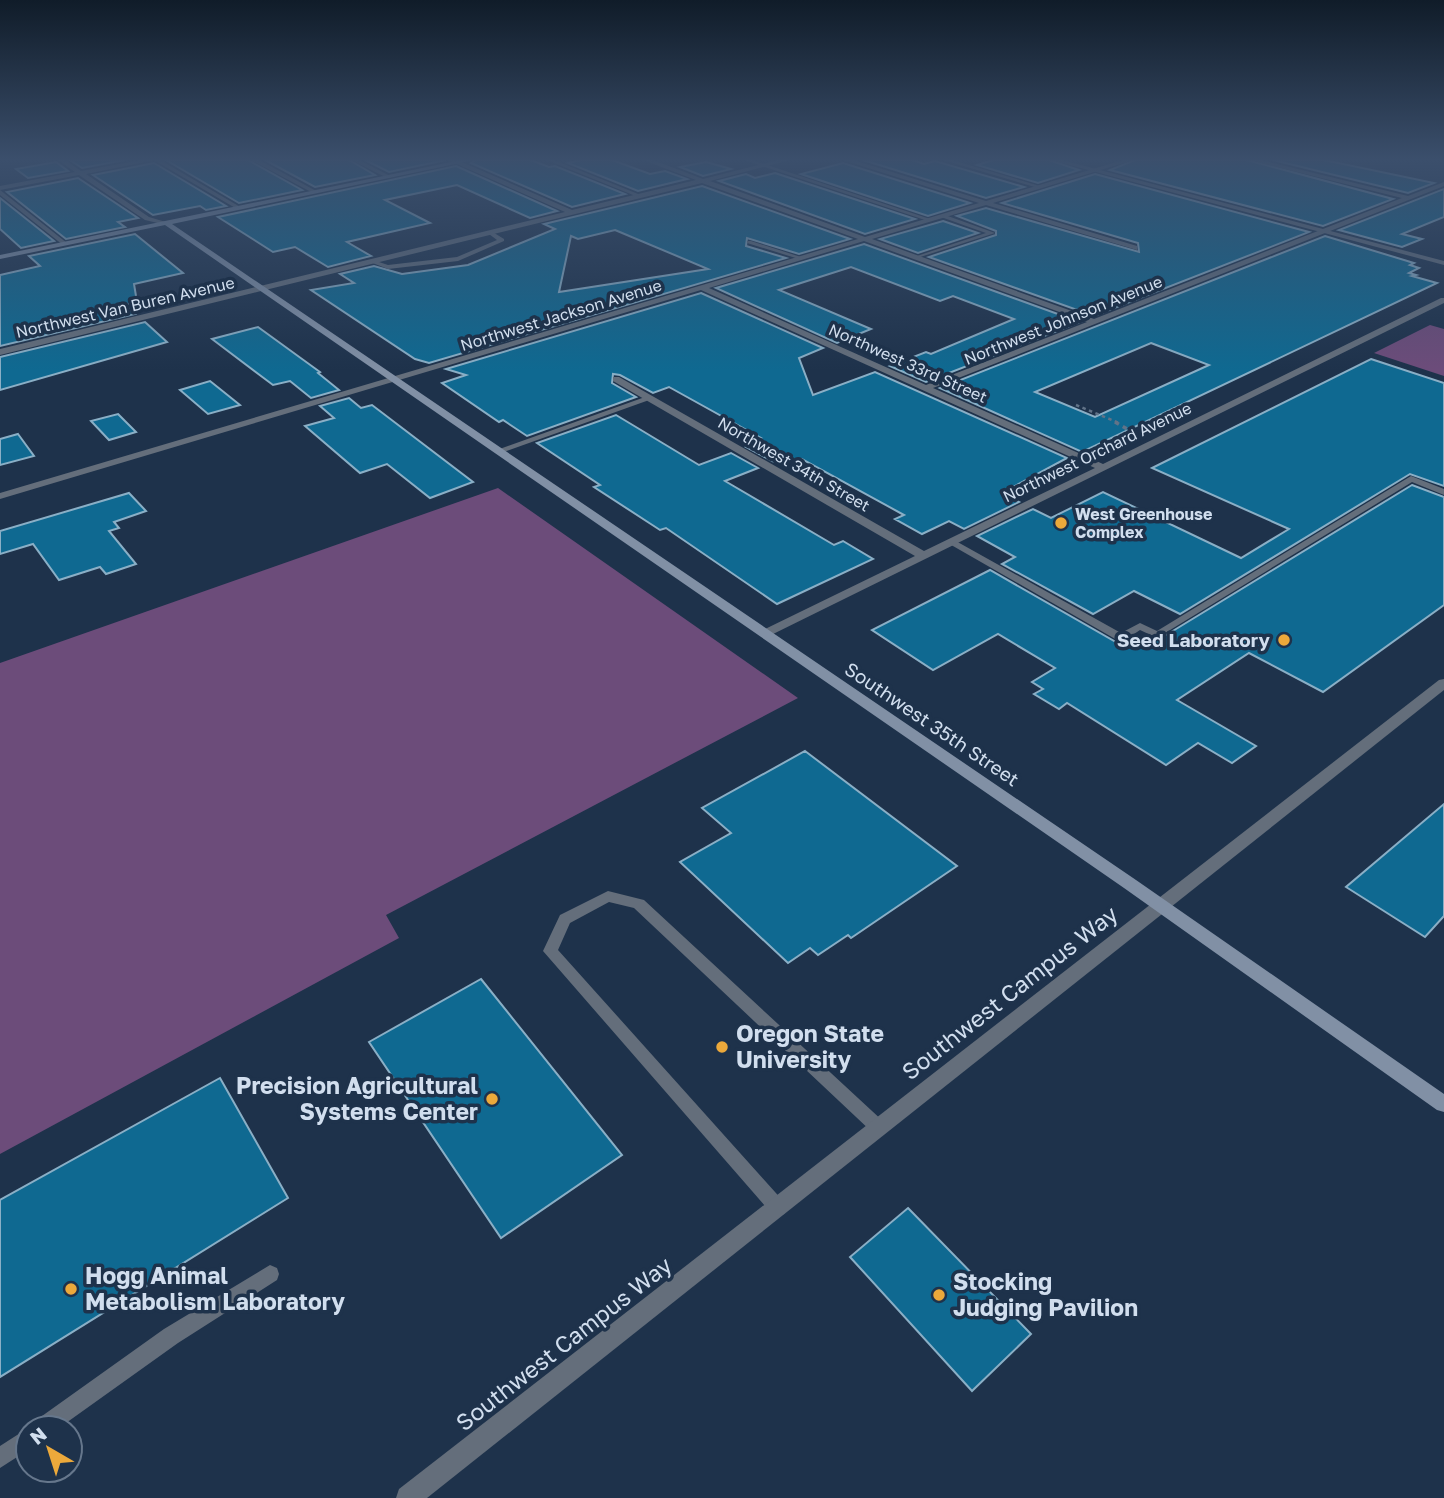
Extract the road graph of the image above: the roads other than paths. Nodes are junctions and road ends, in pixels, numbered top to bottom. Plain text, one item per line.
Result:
1 (48, 230) edge
2 (133, 230) edge
3 (176, 230) edge
4 (503, 230) edge
5 (840, 230) edge
6 (896, 230) edge
7 (983, 230) edge
8 (1074, 230) edge
9 (1320, 230) edge
10 (1327, 230) edge
11 (1324, 231) junction
12 (491, 233) junction
13 (865, 239) junction
14 (749, 242) dead end
15 (65, 244) junction
16 (1133, 248) dead end
17 (0, 257) edge
18 (801, 258) junction
19 (916, 258) junction
20 (373, 262) junction
21 (1444, 263) edge
22 (703, 288) junction
23 (262, 289) junction
24 (1444, 300) edge
25 (1095, 322) junction
26 (0, 352) edge
27 (616, 379) dead end
28 (395, 380) junction
29 (926, 388) junction
30 (648, 399) junction
31 (498, 451) junction
32 (1101, 467) junction
33 (1444, 492) edge
34 (0, 496) edge
35 (951, 542) junction
36 (924, 556) junction
37 (765, 634) junction
38 (1444, 682) edge
39 (1160, 905) junction
40 (1444, 1104) edge
41 (879, 1128) junction
42 (778, 1208) junction
43 (270, 1274) dead end
44 (62, 1414) edge
45 (408, 1498) edge

1 - 15 lane
2 - 15 main road
3 - 23 main road, Southwest 35th Street
4 - 12 street, Northwest Van Buren Avenue
5 - 13 street
6 - 13 street, Northwest Jackson Avenue
7 - 19 lane
8 - 16 street
9 - 11 street
10 - 11 street, Northwest Johnson Avenue
11 - 21 street
11 - 25 street, Northwest Johnson Avenue
12 - 20 street, Northwest Van Buren Avenue
12 - 20 lane
13 - 18 street, Northwest Jackson Avenue
13 - 19 street
14 - 18 lane
15 - 17 main road
18 - 22 street, Northwest Jackson Avenue
19 - 25 street
20 - 23 street, Northwest Van Buren Avenue
22 - 28 street, Northwest Jackson Avenue
22 - 29 street, Northwest 33rd Street
23 - 26 street, Northwest Van Buren Avenue
23 - 28 main road, Southwest 35th Street
24 - 32 street, Northwest Orchard Avenue
25 - 29 street, Northwest Johnson Avenue
27 - 30 street, Northwest 34th Street
28 - 31 main road, Southwest 35th Street
28 - 34 street, Northwest Jackson Avenue
29 - 32 street, Northwest 33rd Street
30 - 31 lane
30 - 36 street, Northwest 34th Street
31 - 37 main road, Southwest 35th Street
32 - 35 street, Northwest Orchard Avenue
33 - 35 lane
35 - 36 street, Northwest Orchard Avenue
36 - 37 street, Northwest Orchard Avenue
37 - 39 main road, Southwest 35th Street
38 - 39 street, Southwest Campus Way
39 - 40 main road, Southwest 35th Street
39 - 41 street, Southwest Campus Way
41 - 42 street, Southwest Campus Way
41 - 42 lane
42 - 45 street, Southwest Campus Way
43 - 44 lane

